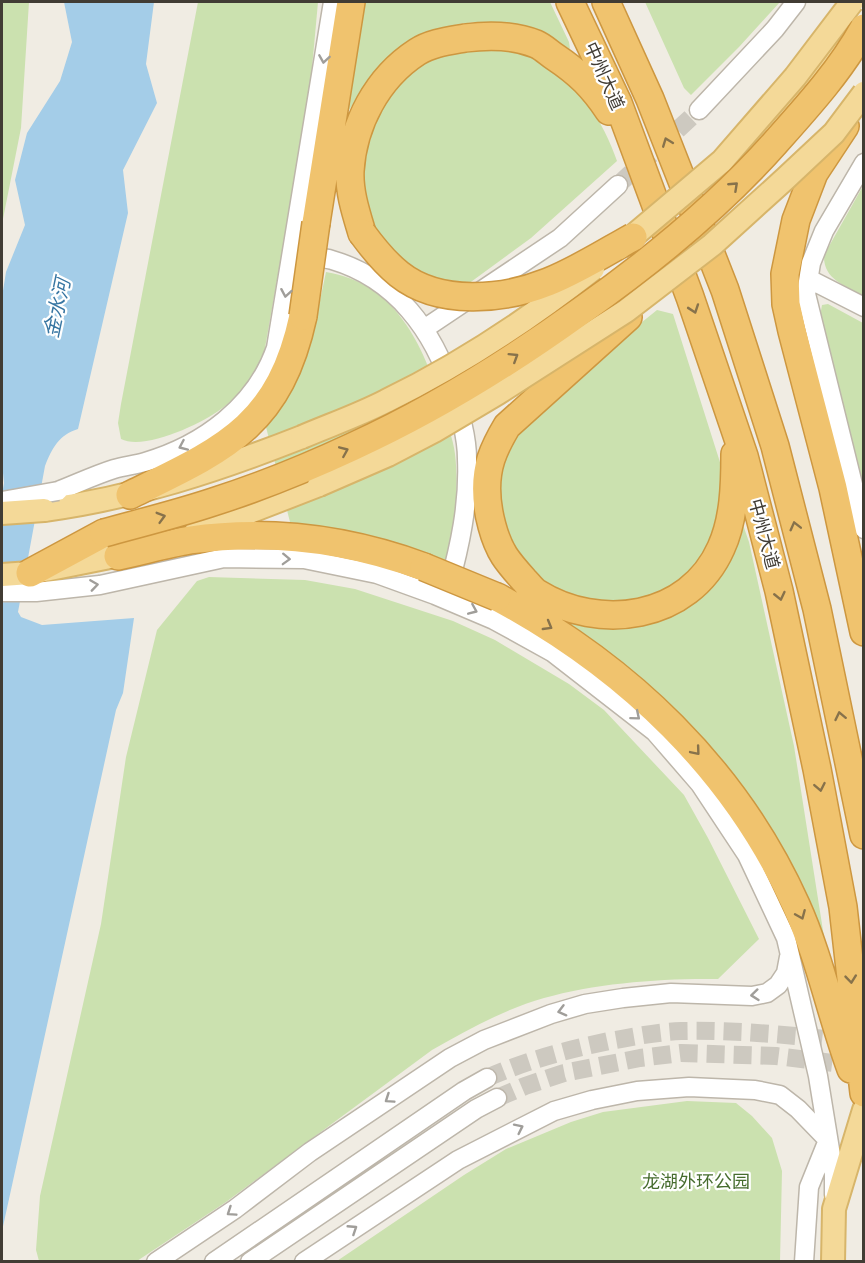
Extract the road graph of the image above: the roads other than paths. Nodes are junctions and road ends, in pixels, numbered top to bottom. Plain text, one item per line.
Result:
1 (333, 2) edge
2 (351, 2) edge
3 (570, 2) edge
4 (606, 2) edge
5 (615, 2) edge
6 (796, 2) edge
7 (841, 2) edge
8 (852, 2) edge
9 (864, 16) edge
10 (864, 28) edge
11 (621, 36) junction
12 (823, 40) junction
13 (864, 93) edge
14 (864, 98) edge
15 (699, 110) tunnel mouth
16 (634, 147) junction
17 (722, 161) junction
18 (864, 163) edge
19 (618, 185) tunnel mouth
20 (633, 237) junction
21 (292, 254) junction
22 (673, 274) junction
23 (809, 279) junction
24 (864, 307) edge
25 (424, 329) junction
26 (735, 429) junction
27 (130, 495) junction
28 (2, 501) edge
29 (2, 513) edge
30 (864, 529) edge
31 (118, 556) junction
32 (2, 575) edge
33 (33, 583) junction
34 (2, 592) edge
35 (445, 599) junction
36 (864, 632) edge
37 (864, 835) edge
38 (790, 955) junction
39 (487, 1078) tunnel mouth
40 (864, 1093) edge
41 (497, 1098) tunnel mouth
42 (864, 1102) edge
43 (864, 1110) edge
44 (828, 1140) junction
45 (834, 1209) junction
46 (156, 1262) edge
47 (214, 1262) edge
48 (250, 1262) edge
49 (304, 1262) edge
50 (804, 1262) edge
51 (833, 1262) edge

1 -> 21 street
2 - 27 highway, bridge
3 - 16 highway, 中州大道
4 - 11 highway, 中州大道
5 - 11 highway
6 - 15 street
7 - 12 highway, bridge
8 - 12 main road, bridge
9 - 17 main road
33 -> 10 highway, bridge
37 -> 11 highway, 中州大道
12 - 17 main road, bridge
13 - 22 main road, bridge
14 - 36 highway, bridge
16 - 20 highway, bridge
16 -> 26 highway, 中州大道
17 - 20 main road, bridge
18 - 23 street
19 - 25 street
20 - 27 main road, bridge
21 - 25 street
21 -> 28 street, bridge
22 - 26 highway, bridge
22 - 31 main road, bridge
23 - 24 street
23 - 30 street
25 - 35 street
26 -> 40 highway, 中州大道
27 - 29 main road, bridge
31 - 33 main road
31 -> 42 highway, bridge
32 - 33 main road
33 - 34 street
33 -> 35 street
35 -> 38 street
38 - 44 street
38 -> 46 street
39 - 47 street
41 - 48 street
43 - 45 main road
44 - 45 street
49 -> 44 street
44 - 50 street
45 - 51 main road

